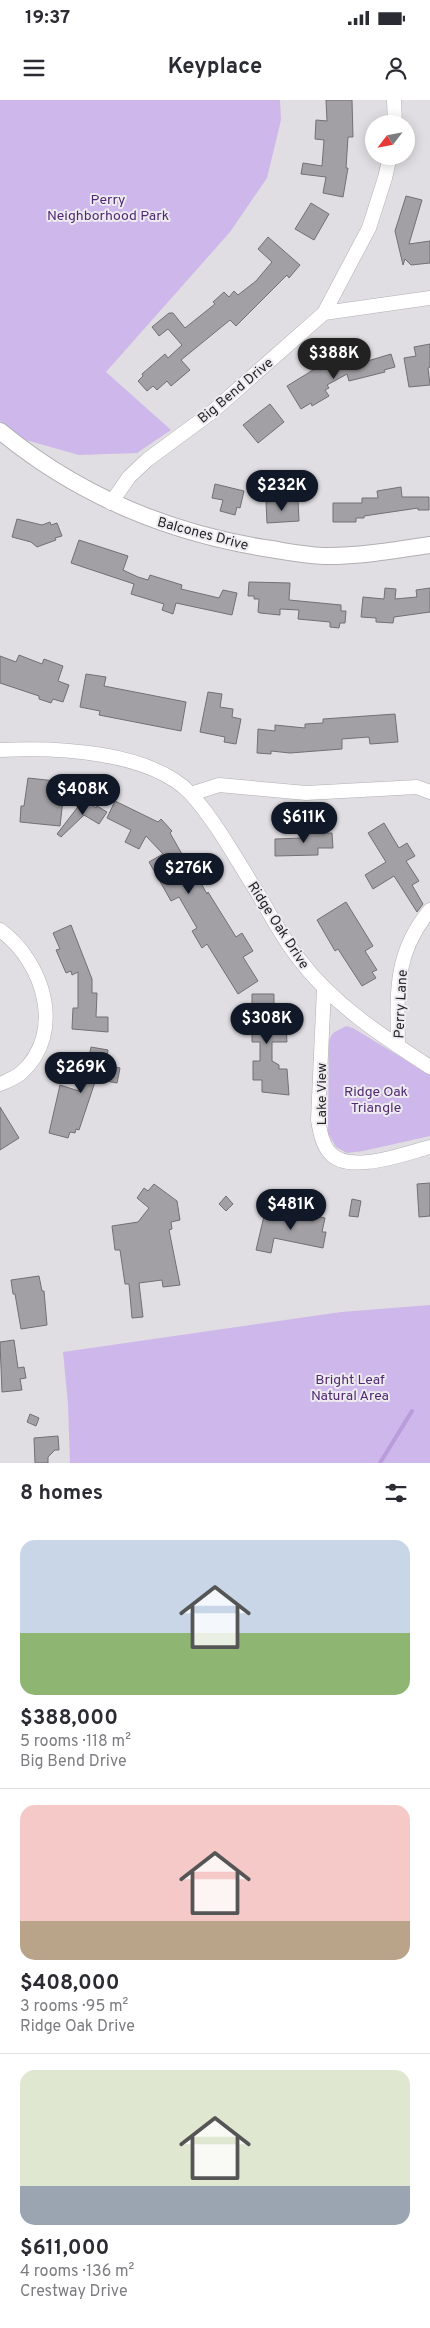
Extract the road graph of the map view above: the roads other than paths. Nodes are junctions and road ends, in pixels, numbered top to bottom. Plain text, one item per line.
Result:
1 (394, 100) edge
2 (394, 115) edge
3 (388, 165) edge
4 (430, 298) edge
5 (324, 312) junction
6 (0, 431) edge
7 (111, 503) junction
8 (430, 545) edge
9 (0, 750) edge
10 (430, 792) edge
11 (191, 794) junction
12 (430, 910) edge
13 (0, 930) edge
14 (324, 989) junction
15 (398, 1046) junction
16 (430, 1067) edge
17 (0, 1084) edge
18 (430, 1147) edge

1 - 2 street
3 - 5 street, Big Bend Drive
4 - 5 street
5 - 7 street, Big Bend Drive
6 - 7 street, Balcones Drive
7 - 8 street, Balcones Drive
9 - 11 street, Ridge Oak Drive
10 - 11 street
11 - 14 street, Ridge Oak Drive
12 - 15 street, Perry Lane
13 - 17 street
14 - 15 street, Ridge Oak Drive
14 - 18 street, Lake View
15 - 16 street, Ridge Oak Drive

